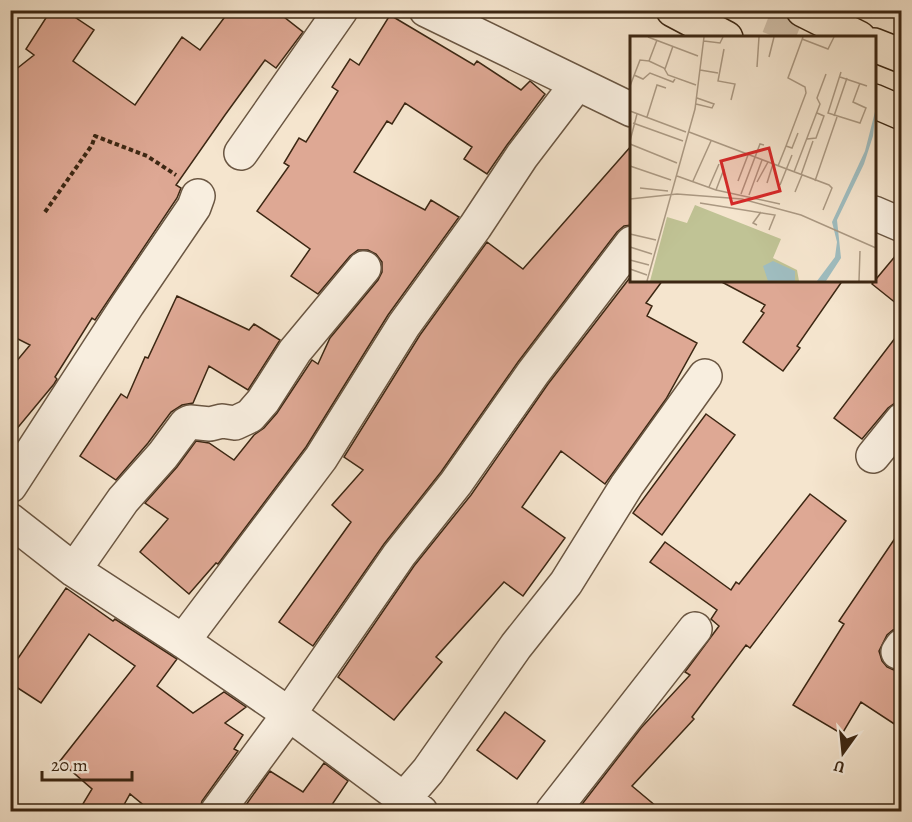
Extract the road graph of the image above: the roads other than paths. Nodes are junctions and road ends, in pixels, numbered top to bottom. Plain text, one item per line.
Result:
1 (341, 10) edge
2 (426, 10) edge
3 (673, 10) edge
4 (803, 10) edge
5 (722, 36) edge
6 (855, 36) edge
7 (876, 46) edge
8 (902, 56) edge
9 (577, 84) junction
10 (876, 102) edge
11 (630, 109) edge
12 (902, 113) edge
13 (241, 153) dead end
14 (198, 196) road end
15 (876, 214) edge
16 (902, 225) edge
17 (630, 246) edge
18 (364, 268) dead end
19 (705, 376) dead end
20 (902, 420) edge
21 (873, 456) dead end
22 (10, 486) edge
23 (10, 520) edge
24 (74, 570) junction
25 (695, 629) dead end
26 (183, 641) junction
27 (289, 714) junction
28 (412, 806) edge
29 (217, 812) edge
30 (552, 812) edge

1 - 13 street
2 - 9 street
3 - 5 highway
4 - 6 highway
7 - 8 highway
9 - 11 street
9 - 26 street
10 - 12 highway
14 - 22 street
15 - 16 street
17 - 27 street
18 - 24 street
19 - 28 street
20 - 21 street
23 - 24 street
24 - 26 street
25 - 30 street
26 - 27 street
27 - 28 street
27 - 29 street

